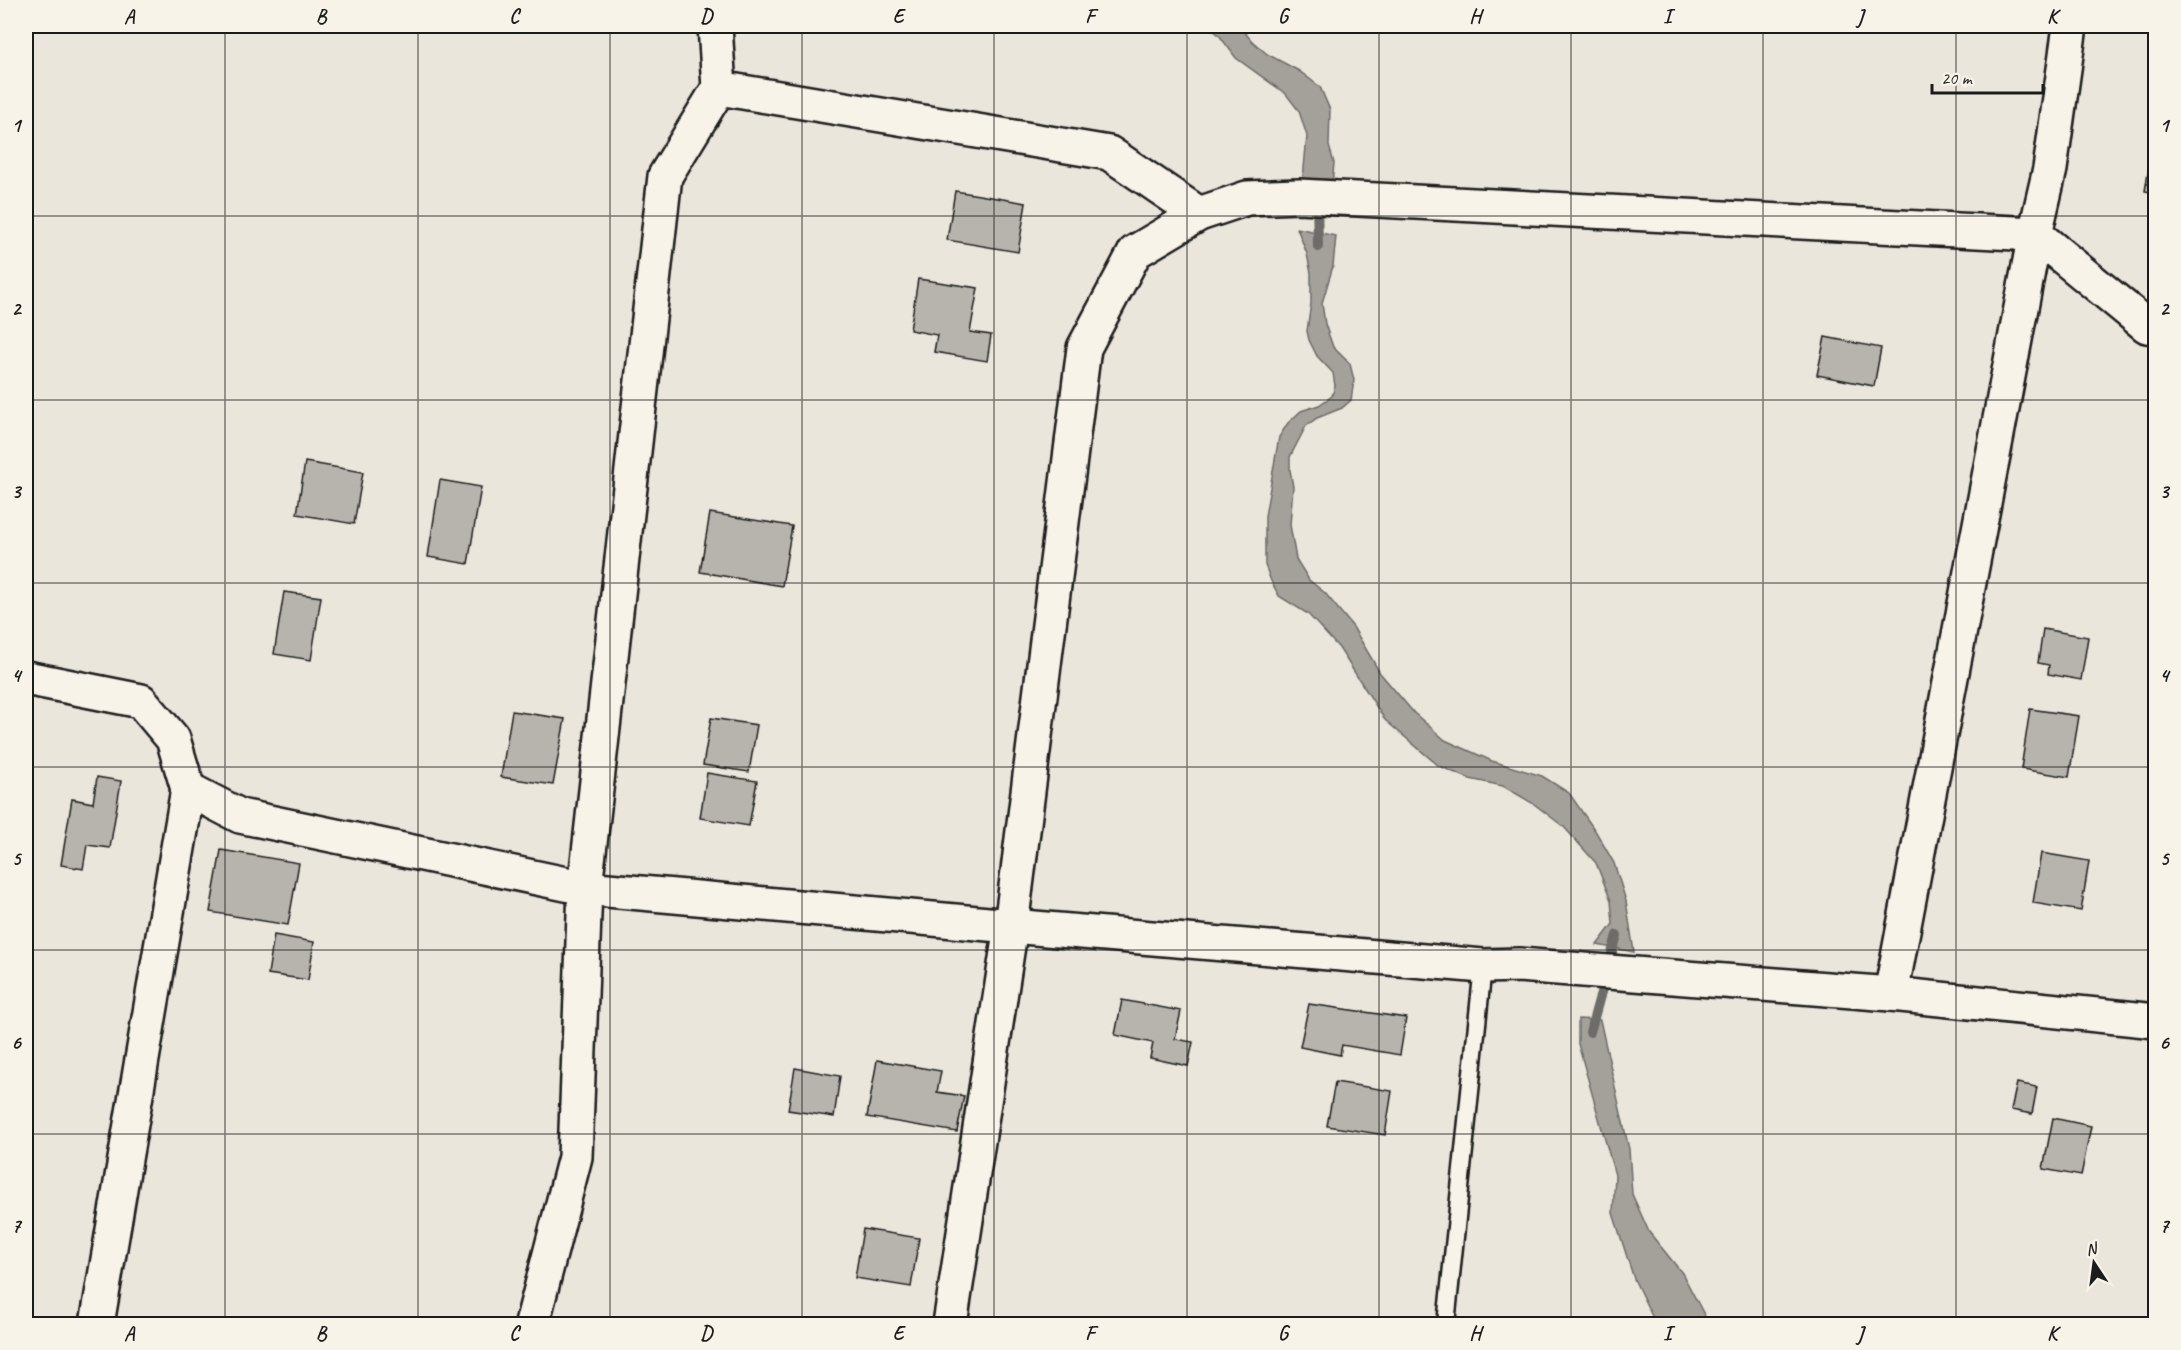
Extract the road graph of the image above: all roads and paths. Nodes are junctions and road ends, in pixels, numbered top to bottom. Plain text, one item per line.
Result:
1 (715, 26) edge
2 (2070, 26) edge
3 (719, 88) junction
4 (1199, 214) junction
5 (2036, 234) junction
6 (2156, 327) edge
7 (26, 678) edge
8 (189, 789) junction
9 (585, 888) junction
10 (1011, 926) junction
11 (1483, 966) junction
12 (1891, 994) junction
13 (2156, 1021) edge
14 (97, 1324) edge
15 (532, 1324) edge
16 (950, 1324) edge
17 (1446, 1324) edge

1 - 3 street
2 - 5 street
3 - 4 street
3 - 9 street
4 - 5 street
4 - 10 street
5 - 6 street
5 - 12 street
7 - 8 street
8 - 9 street
8 - 14 street
9 - 10 street
9 - 15 street
10 - 11 street
10 - 16 street
11 - 12 street
11 - 17 lane
12 - 13 street

